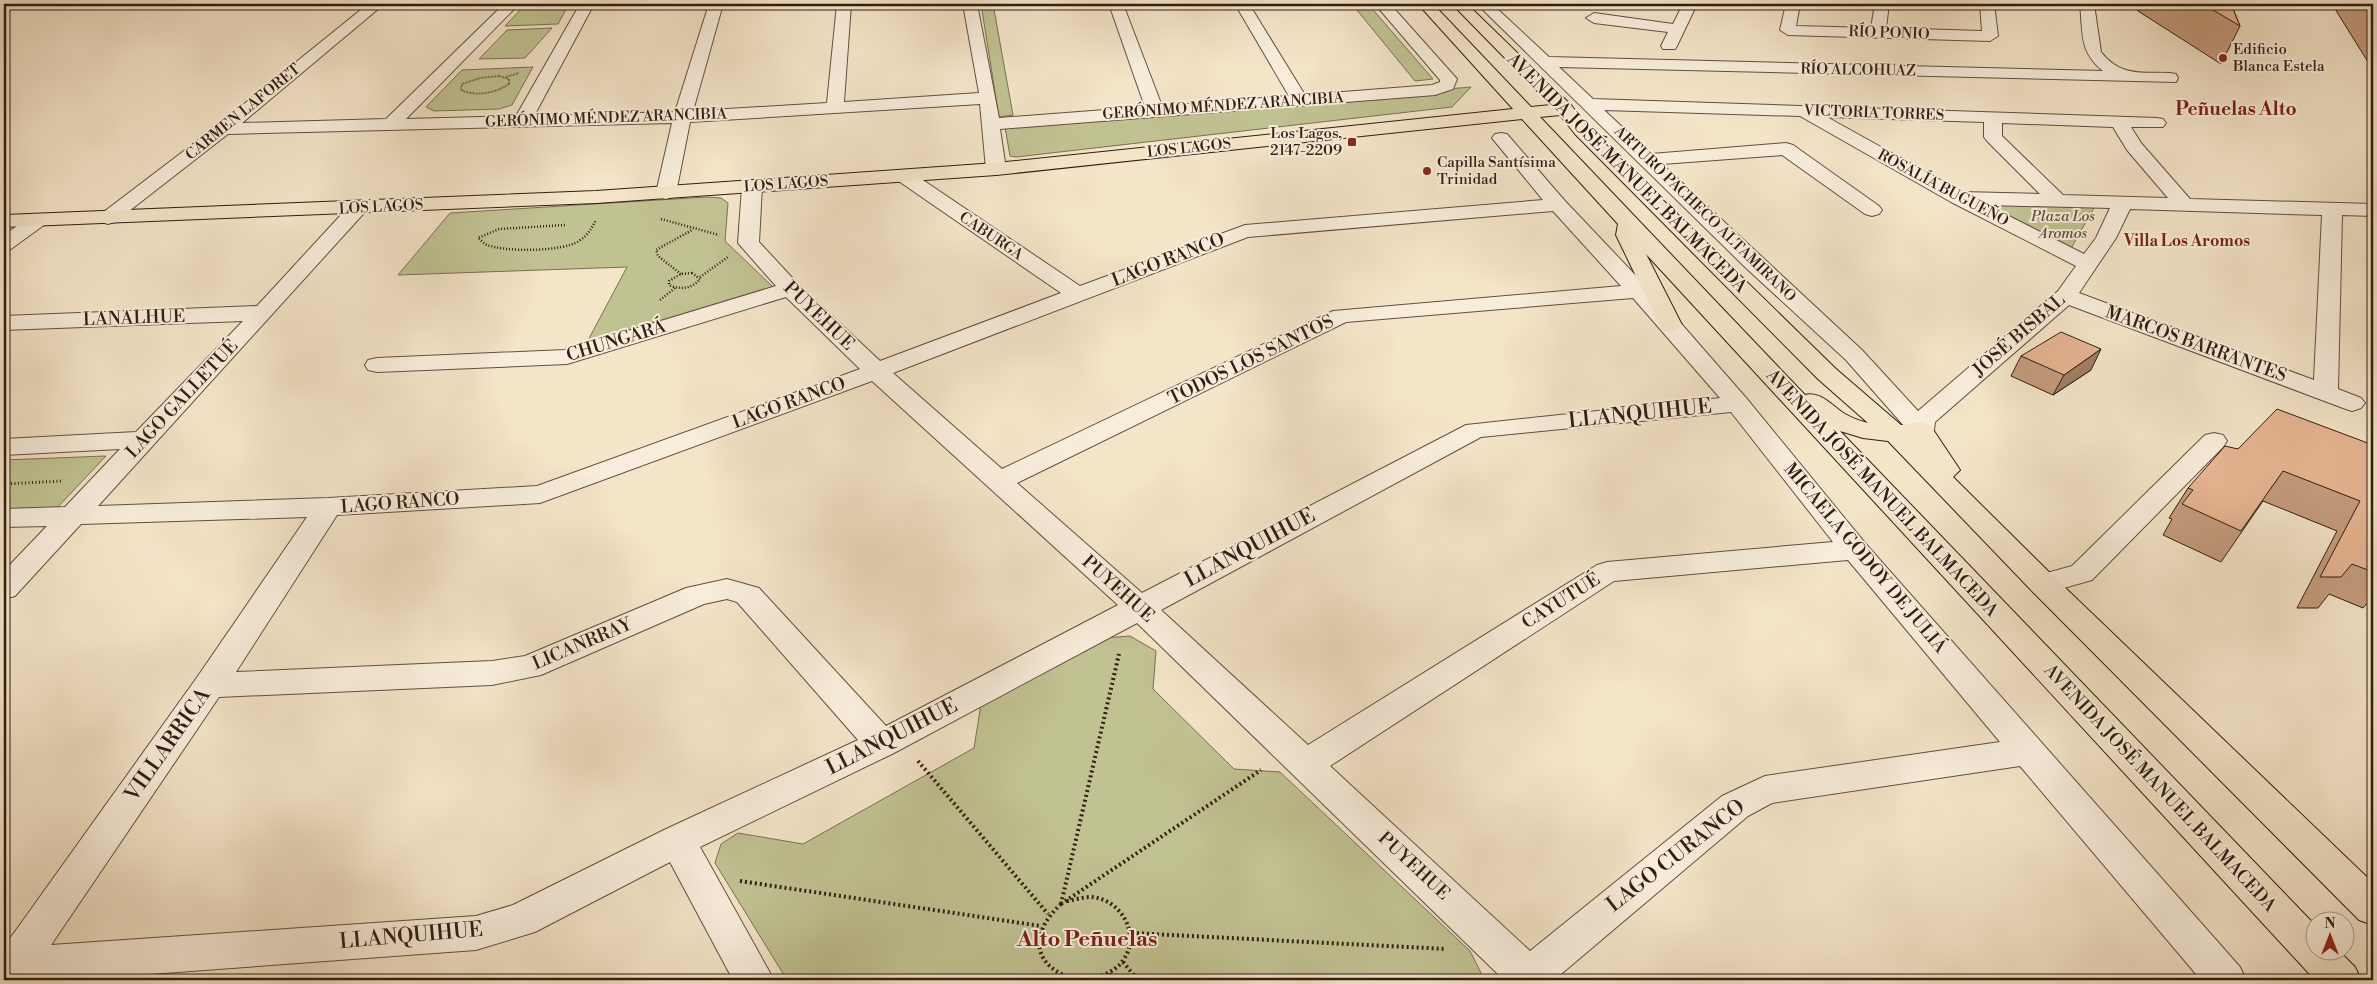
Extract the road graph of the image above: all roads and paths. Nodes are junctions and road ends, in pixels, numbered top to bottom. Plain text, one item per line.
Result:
1 (377, 4) edge
2 (512, 4) edge
3 (587, 4) edge
4 (716, 4) edge
5 (844, 4) edge
6 (970, 4) edge
7 (1116, 4) edge
8 (1242, 4) edge
9 (1382, 4) edge
10 (1425, 4) edge
11 (1459, 4) edge
12 (1484, 4) edge
13 (1793, 4) edge
14 (1882, 4) edge
15 (1987, 4) edge
16 (2087, 4) edge
17 (1684, 5) edge
18 (1594, 18) dead end
19 (1678, 29) junction
20 (1878, 32) junction
21 (1546, 62) junction
22 (1660, 66) junction
23 (2120, 76) junction
24 (2170, 78) dead end
25 (509, 79) joint
26 (988, 98) junction
27 (1300, 100) junction
28 (1590, 104) junction
29 (835, 108) junction
30 (1565, 109) junction
31 (1800, 110) junction
32 (1155, 112) junction
33 (1527, 112) junction
34 (682, 117) junction
35 (1993, 117) junction
36 (522, 121) junction
37 (2118, 121) junction
38 (2157, 123) dead end
39 (991, 124) junction
40 (390, 125) junction
41 (224, 129) junction
42 (1501, 138) dead end
43 (1647, 160) junction
44 (996, 169) junction
45 (904, 176) junction
46 (752, 187) junction
47 (666, 193) junction
48 (596, 197) junction
49 (1958, 198) junction
50 (2058, 201) junction
51 (2122, 204) junction
52 (1558, 205) junction
53 (2185, 205) junction
54 (358, 208) junction
55 (2330, 209) junction
56 (1872, 210) dead end
57 (2373, 210) edge
58 (108, 218) junction
59 (655, 219) dead end
60 (1625, 219) junction
61 (4, 220) edge
62 (37, 221) junction
63 (586, 223) dead end
64 (596, 223) junction
65 (567, 225) dead end
66 (693, 230) junction
67 (720, 243) dead end
68 (4, 245) edge
69 (724, 251) dead end
70 (2088, 264) junction
71 (681, 274) junction
72 (700, 277) junction
73 (790, 289) junction
74 (1639, 291) junction
75 (1079, 295) junction
76 (2066, 296) junction
77 (263, 313) junction
78 (4, 323) edge
79 (1670, 325) junction
80 (1756, 358) junction
81 (377, 365) dead end
82 (876, 371) junction
83 (2326, 392) junction
84 (2352, 403) dead end
85 (1738, 404) junction
86 (1908, 432) junction
87 (142, 440) junction
88 (2214, 441) dead end
89 (4, 447) edge
90 (106, 479) junction
91 (999, 481) junction
92 (4, 484) edge
93 (328, 507) junction
94 (74, 515) junction
95 (4, 518) edge
96 (1855, 550) junction
97 (2043, 584) junction
98 (4, 589) edge
99 (1133, 610) junction
100 (210, 685) junction
101 (889, 740) junction
102 (2028, 751) junction
103 (1298, 757) junction
104 (677, 841) junction
105 (694, 874) junction
106 (1061, 904) junction
107 (2373, 908) edge
108 (1048, 914) junction
109 (1041, 926) junction
110 (1132, 933) junction
111 (1123, 962) junction
112 (1520, 969) edge
113 (1111, 972) junction
114 (9, 973) edge
115 (754, 980) edge
116 (1077, 980) edge
117 (1088, 980) edge
118 (1100, 980) edge
119 (1109, 980) edge
120 (1138, 980) edge
121 (2226, 980) edge
122 (2341, 980) edge

1 - 41 street, CARMEN LAFORET
2 - 40 street
3 - 36 street
4 - 34 street
5 - 29 street
6 - 26 street
7 - 32 street
8 - 27 street
9 - 27 street, GERÓNIMO MÉNDEZ ARANCIBIA
10 - 33 main road, AVENIDA JOSÉ MANUEL BALMACEDA
11 - 30 main road, AVENIDA JOSÉ MANUEL BALMACEDA
12 - 21 street, ARTURO PACHECO ALTAMIRANO
13 - 20 street, RÍO PONIO
14 - 20 street
15 - 20 street, RÍO PONIO
16 - 23 street
17 - 19 street
18 - 19 street
19 - 22 street
21 - 22 street, RÍO ALCOHUAZ
21 - 28 street, ARTURO PACHECO ALTAMIRANO
22 - 23 street, RÍO ALCOHUAZ
23 - 24 street, RÍO ALCOHUAZ
25 - 25 path
26 - 29 street, GERÓNIMO MÉNDEZ ARANCIBIA
26 - 39 street
27 - 32 street, GERÓNIMO MÉNDEZ ARANCIBIA
28 - 31 street, VICTORIA TORRES
28 - 43 street, ARTURO PACHECO ALTAMIRANO
29 - 34 street, GERÓNIMO MÉNDEZ ARANCIBIA
30 - 33 main road, LOS LAGOS
30 - 86 main road, AVENIDA JOSÉ MANUEL BALMACEDA
31 - 35 street, VICTORIA TORRES
31 - 49 street, ROSALÍA BUGUEÑO
32 - 39 street, GERÓNIMO MÉNDEZ ARANCIBIA
33 - 44 main road, LOS LAGOS
33 - 60 main road, AVENIDA JOSÉ MANUEL BALMACEDA
34 - 36 street, GERÓNIMO MÉNDEZ ARANCIBIA
34 - 47 street
35 - 37 street, VICTORIA TORRES
35 - 50 street
36 - 40 street, GERÓNIMO MÉNDEZ ARANCIBIA
37 - 38 street, VICTORIA TORRES
37 - 53 street
39 - 44 street
40 - 41 street, GERÓNIMO MÉNDEZ ARANCIBIA
41 - 58 street, CARMEN LAFORET
42 - 52 street, MICAELA GODOY DE JULIÁ
43 - 56 street
43 - 86 street, ARTURO PACHECO ALTAMIRANO
44 - 45 main road, LOS LAGOS
45 - 46 main road, LOS LAGOS
45 - 75 street, CABURGA
46 - 47 main road, LOS LAGOS
46 - 73 street, PUYEHUE
47 - 48 main road, LOS LAGOS
48 - 54 main road, LOS LAGOS
48 - 64 path
49 - 50 street
49 - 70 street, ROSALÍA BUGUEÑO
50 - 51 street
51 - 53 street
51 - 70 street, JOSÉ BISBAL
52 - 74 street, MICAELA GODOY DE JULIÁ
52 - 75 street, LAGO RANCO
53 - 55 street
54 - 58 main road, LOS LAGOS
54 - 77 street, LAGO GALLETUÉ
55 - 57 street
55 - 83 street
58 - 62 main road, LOS LAGOS
59 - 66 path
60 - 79 main road
60 - 80 main road, AVENIDA JOSÉ MANUEL BALMACEDA
61 - 62 main road, LOS LAGOS
62 - 68 street
63 - 64 path
64 - 65 path
66 - 67 path
66 - 71 path
69 - 72 path
70 - 76 street, JOSÉ BISBAL
71 - 72 path
71 - 72 path
73 - 81 street, CHUNGARÁ
73 - 82 street, PUYEHUE
74 - 79 street, MICAELA GODOY DE JULIÁ
74 - 91 street, TODOS LOS SANTOS
75 - 82 street, LAGO RANCO
76 - 83 street, MARCOS BARRANTES
76 - 86 street, JOSÉ BISBAL
77 - 78 street, LANALHUE
77 - 87 street, LAGO GALLETUÉ
79 - 85 street, MICAELA GODOY DE JULIÁ
80 - 86 main road
80 - 122 main road, AVENIDA JOSÉ MANUEL BALMACEDA
82 - 91 street, PUYEHUE
82 - 93 street, LAGO RANCO
83 - 84 street, MARCOS BARRANTES
85 - 96 street, MICAELA GODOY DE JULIÁ
85 - 99 street, LLANQUIHUE
86 - 97 main road, AVENIDA JOSÉ MANUEL BALMACEDA
87 - 89 street
87 - 90 street, LAGO GALLETUÉ
88 - 97 street
90 - 92 path
90 - 94 street, LAGO GALLETUÉ
91 - 99 street, PUYEHUE
93 - 94 street, LAGO RANCO
93 - 100 street, VILLARRICA
94 - 95 street, LAGO RANCO
94 - 98 street, LAGO GALLETUÉ
96 - 102 street, MICAELA GODOY DE JULIÁ
96 - 103 street, CAYUTUÉ
97 - 107 main road, AVENIDA JOSÉ MANUEL BALMACEDA
99 - 101 street, LLANQUIHUE
99 - 103 street, PUYEHUE
99 - 106 path
100 - 101 street, LICANRRAY
100 - 114 street, VILLARRICA
101 - 104 street, LLANQUIHUE
101 - 108 path
102 - 112 street, LAGO CURANCO
102 - 121 street, MICAELA GODOY DE JULIÁ
103 - 106 path
103 - 112 street, PUYEHUE
104 - 105 street
104 - 114 street, LLANQUIHUE
105 - 109 path
105 - 115 street
106 - 108 path
106 - 110 path
108 - 109 path
109 - 116 path
110 - 111 path
110 - 112 path
111 - 113 path
111 - 120 path
113 - 117 path
113 - 118 path
113 - 119 path

